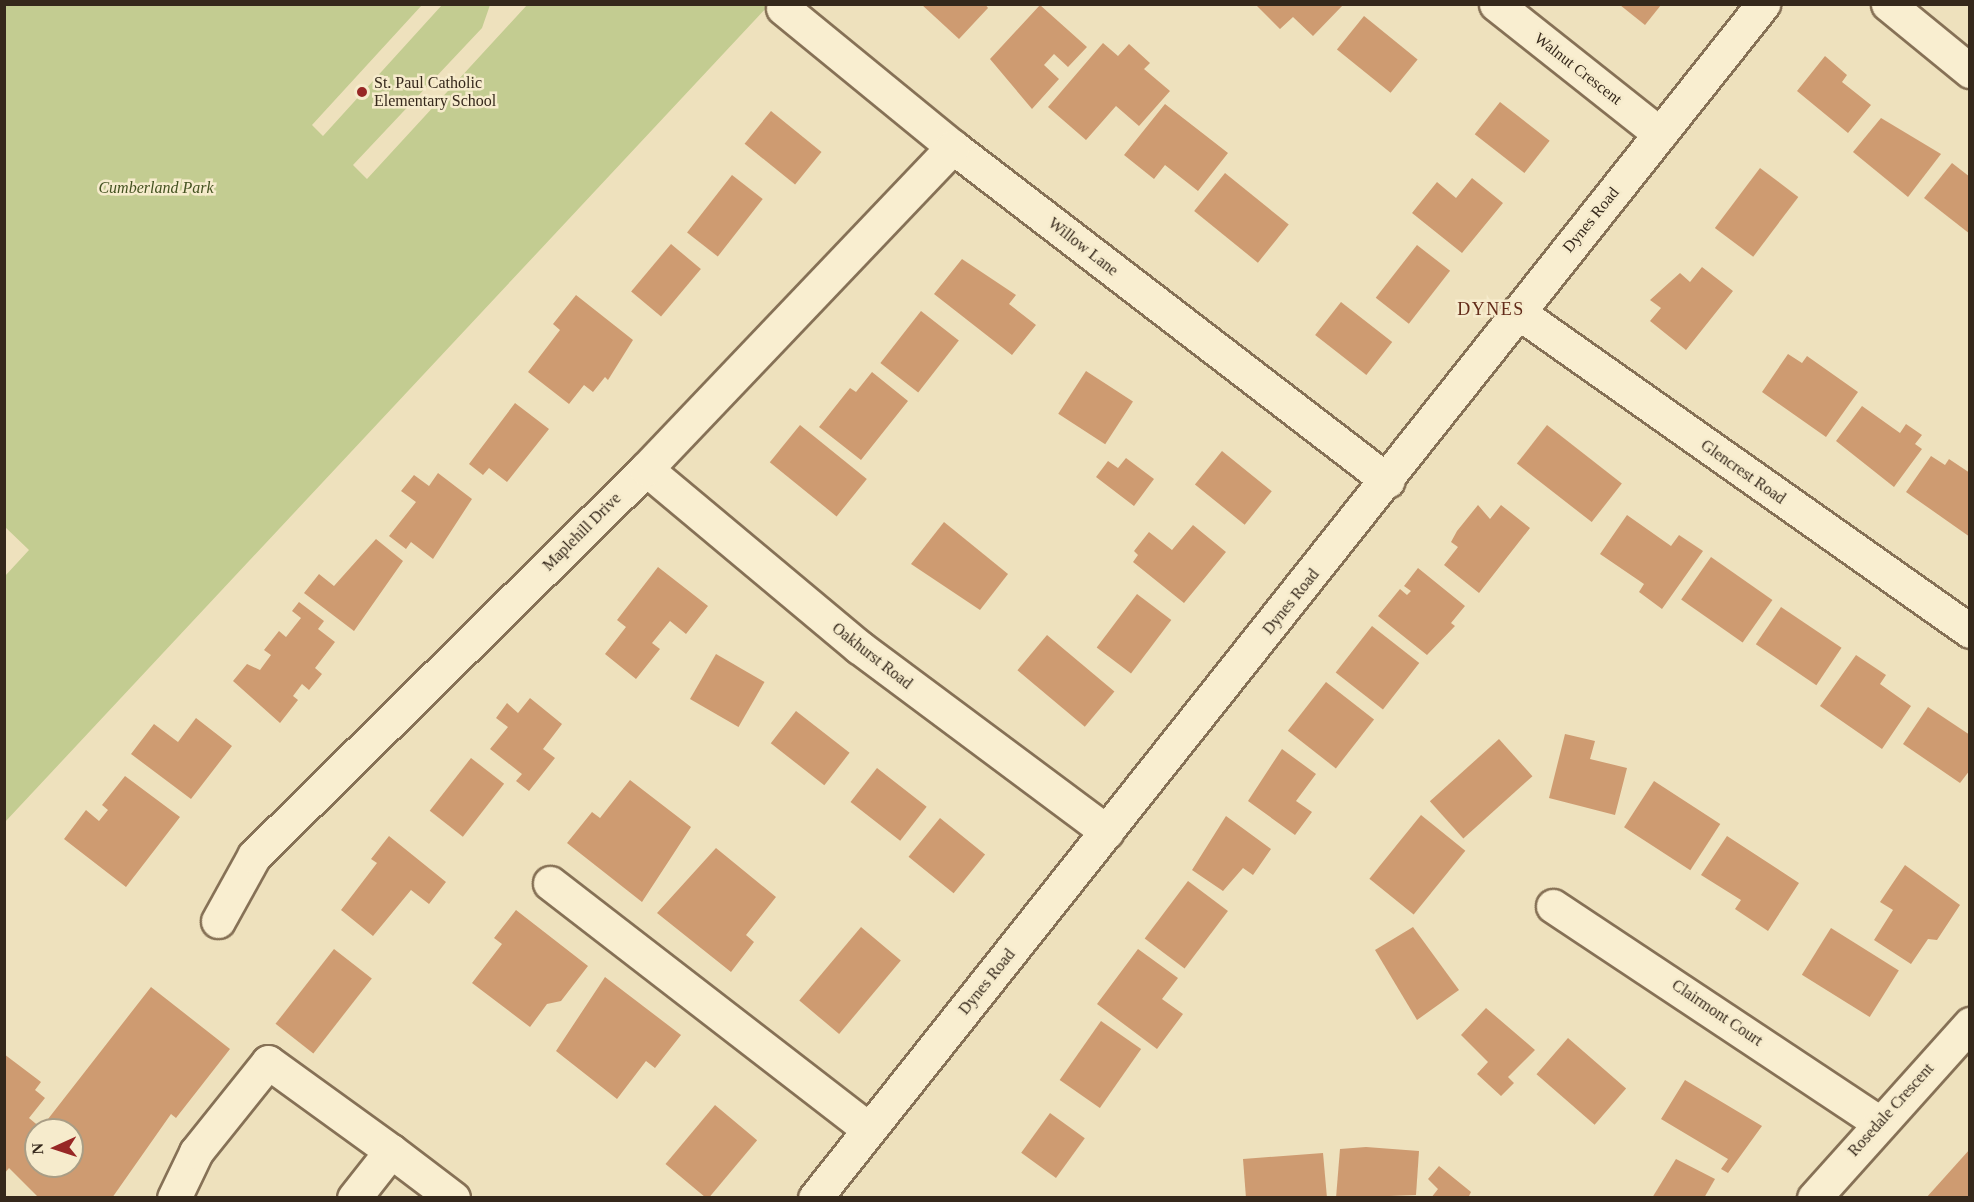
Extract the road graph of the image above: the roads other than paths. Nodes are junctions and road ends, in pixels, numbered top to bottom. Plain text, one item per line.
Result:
1 (1496, 4) edge
2 (1763, 4) edge
3 (1888, 4) edge
4 (783, 8) dead end
5 (1970, 71) edge
6 (1660, 134) junction
7 (953, 147) junction
8 (1518, 312) junction
9 (646, 469) junction
10 (1388, 481) junction
11 (1970, 631) edge
12 (1107, 832) junction
13 (550, 883) dead end
14 (1553, 906) dead end
15 (218, 921) dead end
16 (1970, 1024) edge
17 (1879, 1123) junction
18 (868, 1129) junction
19 (391, 1151) junction
20 (174, 1197) edge
21 (354, 1197) edge
22 (453, 1197) edge
23 (815, 1197) edge
24 (1814, 1197) edge

1 - 6 street, Walnut Crescent
2 - 6 street, Dynes Road
3 - 5 street
4 - 7 street, Willow Lane
6 - 8 street, Dynes Road
7 - 9 street, Maplehill Drive
7 - 10 street, Willow Lane
8 - 10 street, Dynes Road
8 - 11 street, Glencrest Road
9 - 12 street, Oakhurst Road
9 - 15 street, Maplehill Drive
10 - 12 street, Dynes Road
12 - 18 street, Dynes Road
13 - 18 street
14 - 17 street, Clairmont Court
16 - 17 street, Rosedale Crescent
17 - 24 street, Rosedale Crescent
18 - 23 street, Dynes Road
19 - 20 street
19 - 21 street
19 - 22 street

